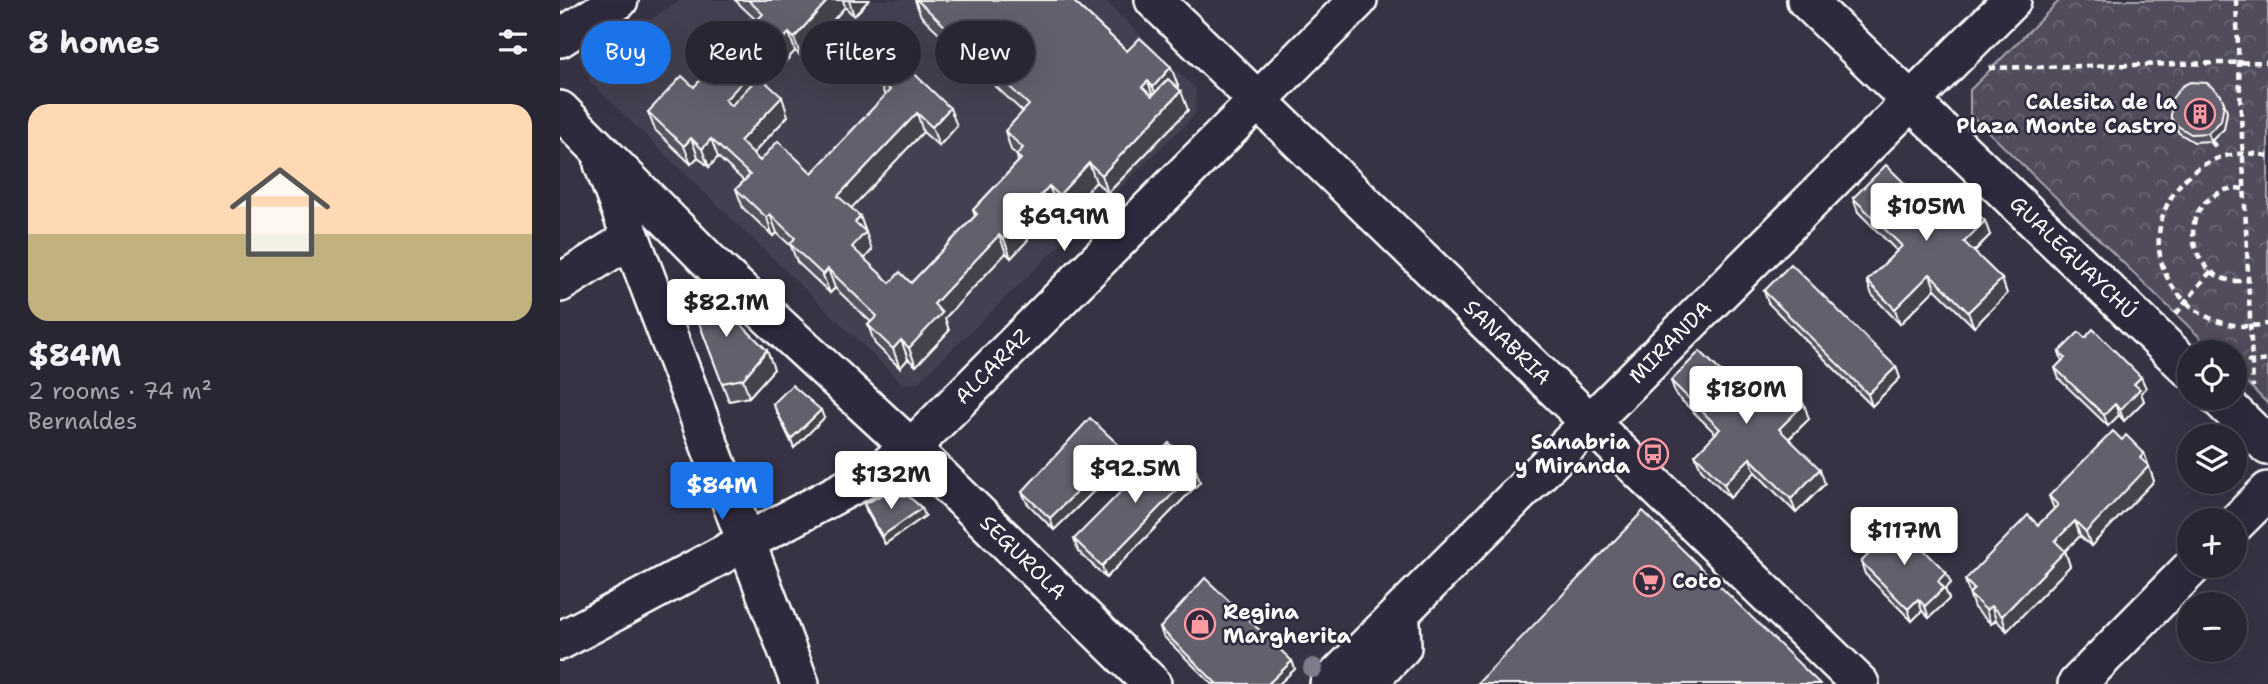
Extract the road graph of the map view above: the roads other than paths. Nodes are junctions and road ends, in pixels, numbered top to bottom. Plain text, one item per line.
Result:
1 (619, 0) edge
2 (1154, 0) edge
3 (1358, 0) edge
4 (1806, 0) edge
5 (2012, 0) edge
6 (560, 38) edge
7 (1258, 99) junction
8 (1911, 100) junction
9 (560, 110) edge
10 (597, 147) junction
11 (631, 238) junction
12 (560, 283) edge
13 (2177, 357) edge
14 (2244, 410) edge
15 (1590, 421) junction
16 (2268, 446) edge
17 (911, 448) junction
18 (2268, 491) edge
19 (2247, 512) edge
20 (746, 542) junction
21 (2181, 578) edge
22 (1400, 614) junction
23 (560, 642) edge
24 (800, 684) edge
25 (1153, 684) edge
26 (1329, 684) edge
27 (1366, 684) edge
28 (1860, 684) edge
29 (2077, 684) edge

1 - 6 street
2 - 7 street, SANABRIA
3 - 7 street, ALCARAZ
4 - 8 street, GUALEGUAYCHÚ
5 - 8 street, MIRANDA
7 - 15 street, SANABRIA
7 - 17 street, ALCARAZ
8 - 13 street, GUALEGUAYCHÚ
8 - 15 street, MIRANDA
9 - 10 street, SEGUROLA
10 - 11 street
10 - 17 street, SEGUROLA
11 - 12 street
11 - 20 street
14 - 16 street
15 - 22 street, MIRANDA
15 - 28 street, SANABRIA
17 - 20 street, ALCARAZ
17 - 25 street, SEGUROLA
18 - 19 street
20 - 23 street, ALCARAZ
20 - 24 street
21 - 29 street
22 - 26 street, MIRANDA
22 - 27 street

